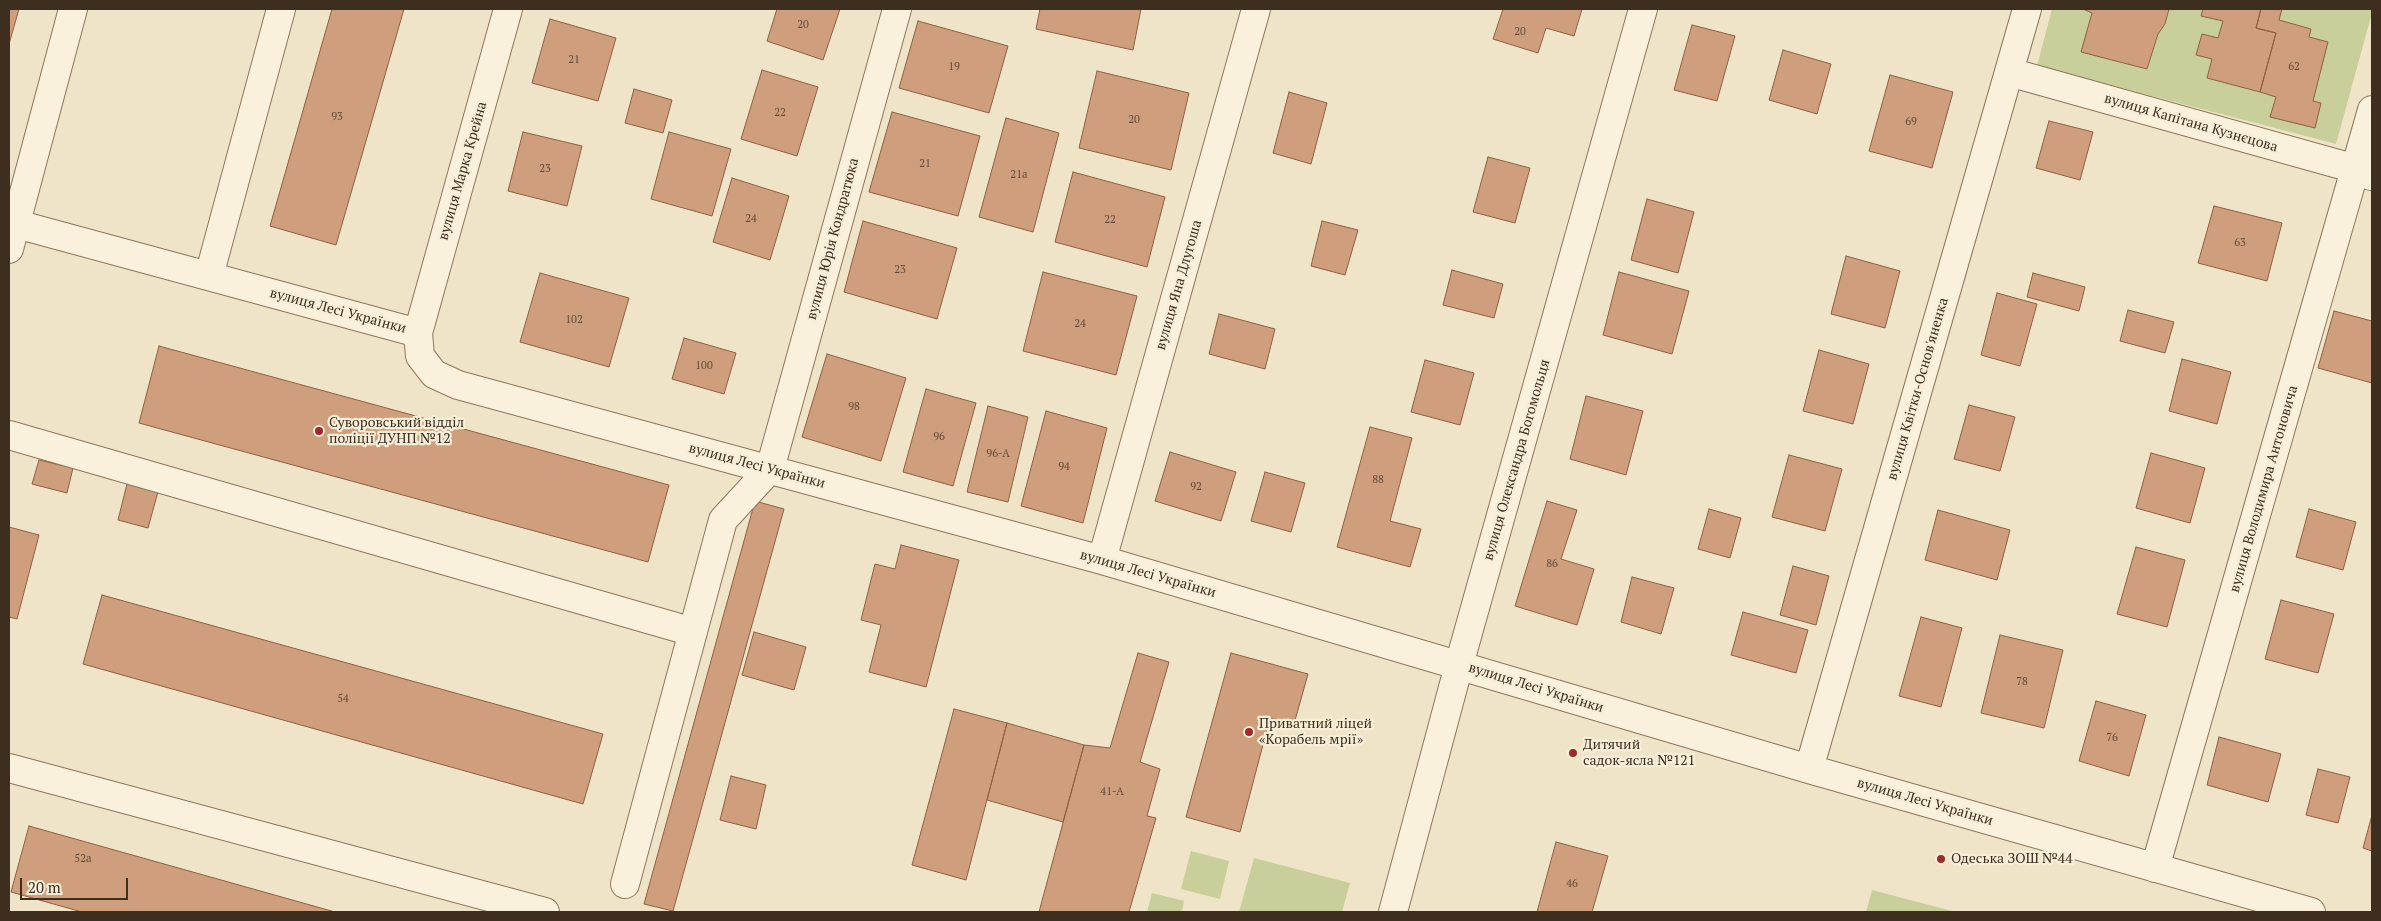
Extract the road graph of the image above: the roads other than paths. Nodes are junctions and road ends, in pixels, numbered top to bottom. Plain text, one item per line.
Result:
1 (73, 9) edge
2 (281, 9) edge
3 (508, 9) edge
4 (896, 9) edge
5 (1256, 9) edge
6 (1642, 9) edge
7 (2027, 9) edge
8 (2009, 72) junction
9 (2372, 110) edge
10 (2364, 173) edge
11 (11, 232) edge
12 (209, 276) junction
13 (418, 332) junction
14 (9, 435) edge
15 (770, 469) junction
16 (1102, 560) junction
17 (693, 632) junction
18 (1459, 665) junction
19 (9, 768) edge
20 (1809, 769) junction
21 (2155, 868) junction
22 (625, 884) dead end
23 (545, 912) edge
24 (1393, 912) edge
25 (2311, 912) edge

1 - 11 street
2 - 12 street
3 - 13 street, вулиця Марка Крейна
4 - 15 street, вулиця Юрія Кондратюка
5 - 16 street, вулиця Яна Длугоша
6 - 18 street, вулиця Олександра Богомольця
7 - 8 street, вулиця Квітки-Основ'яненка
8 - 10 street, вулиця Капітана Кузнєцова
8 - 20 street, вулиця Квітки-Основ'яненка
9 - 10 street, вулиця Володимира Антоновича
10 - 21 street, вулиця Володимира Антоновича
11 - 12 street, вулиця Лесі Українки
12 - 13 street, вулиця Лесі Українки
13 - 15 street, вулиця Лесі Українки
14 - 17 street
15 - 16 street, вулиця Лесі Українки
15 - 17 street
16 - 18 street, вулиця Лесі Українки
17 - 22 street
18 - 20 street, вулиця Лесі Українки
18 - 24 street, вулиця Олександра Богомольця
19 - 23 street
20 - 21 street, вулиця Лесі Українки
21 - 25 street, вулиця Лесі Українки

